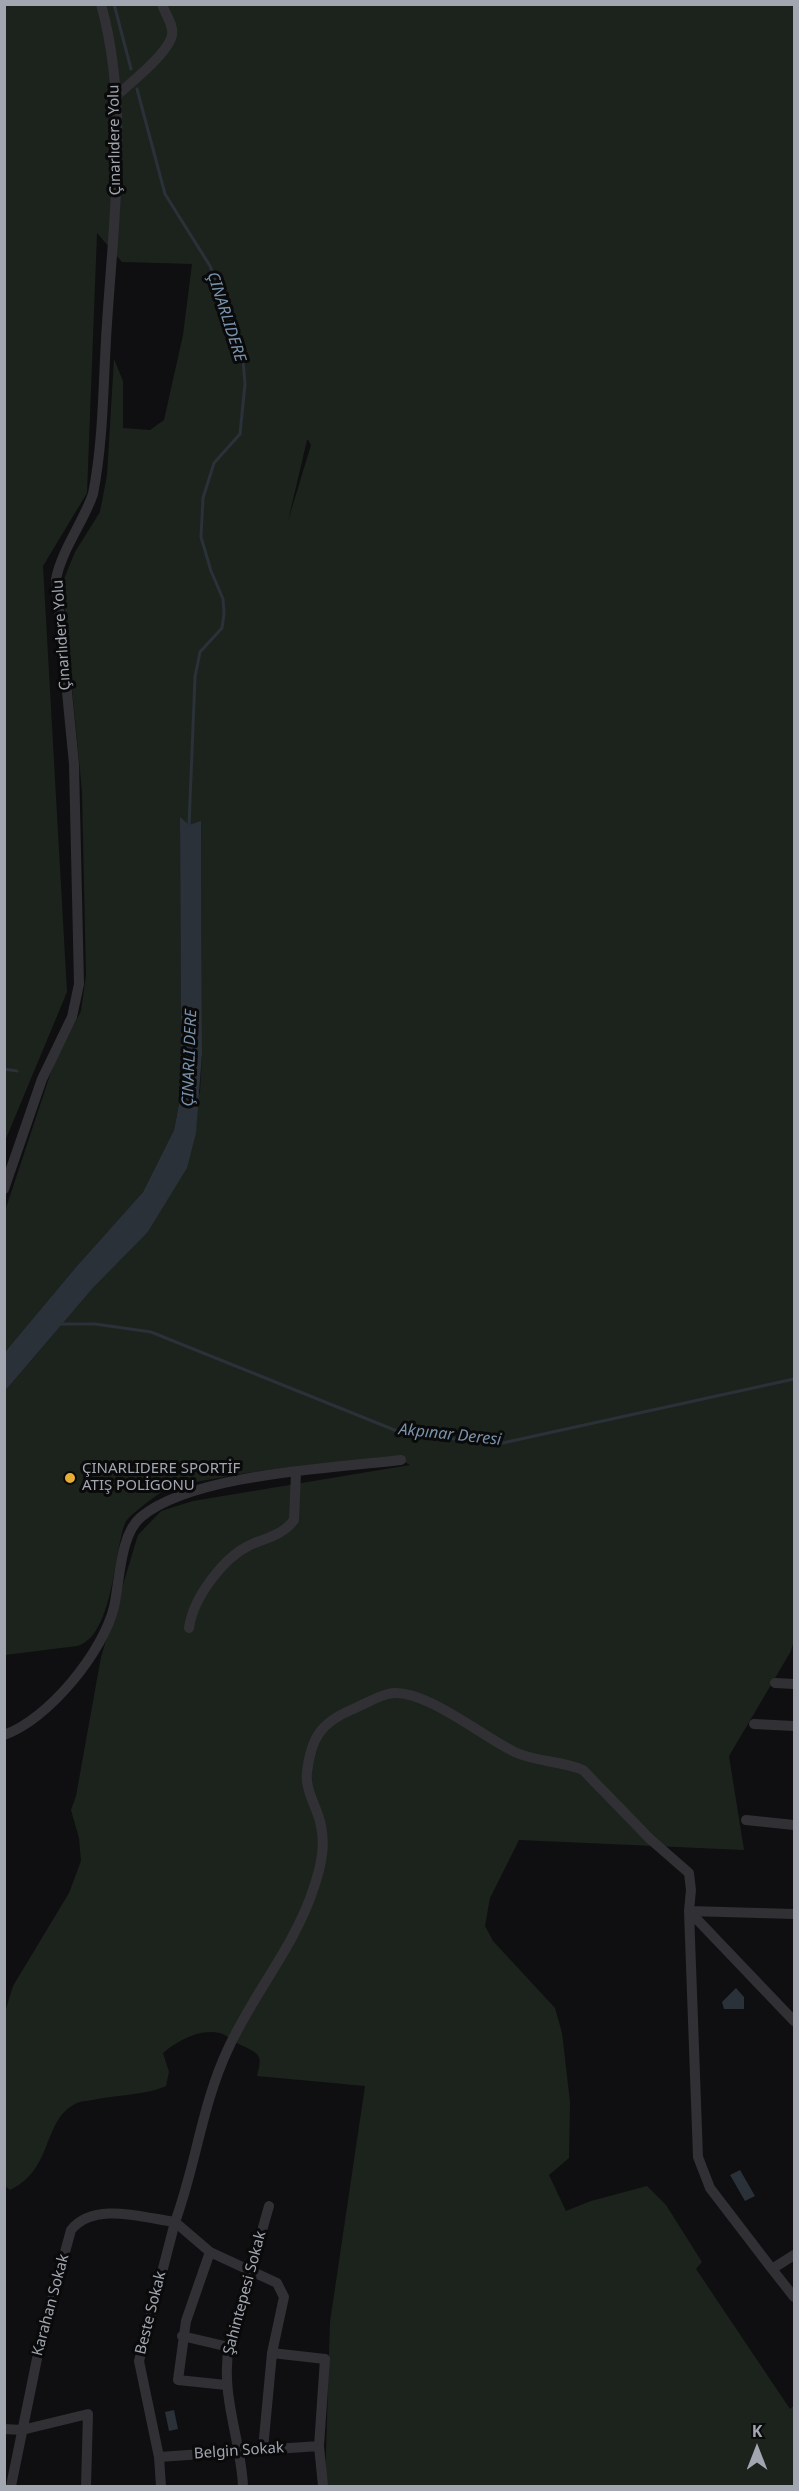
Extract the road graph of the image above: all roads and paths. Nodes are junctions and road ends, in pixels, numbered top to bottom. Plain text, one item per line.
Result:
1 (101, 4) edge
2 (162, 4) edge
3 (115, 97) junction
4 (4, 1189) edge
5 (401, 1460) dead end
6 (297, 1472) junction
7 (189, 1628) dead end
8 (775, 1683) dead end
9 (795, 1684) edge
10 (754, 1724) dead end
11 (795, 1726) edge
12 (4, 1735) edge
13 (746, 1820) dead end
14 (795, 1826) edge
15 (689, 1911) junction
16 (795, 1914) edge
17 (795, 2021) edge
18 (268, 2206) dead end
19 (175, 2222) junction
20 (210, 2252) junction
21 (795, 2255) edge
22 (772, 2270) junction
23 (250, 2271) junction
24 (795, 2297) edge
25 (182, 2336) junction
26 (229, 2347) junction
27 (272, 2353) junction
28 (226, 2385) junction
29 (4, 2429) edge
30 (22, 2430) junction
31 (319, 2446) junction
32 (263, 2449) junction
33 (239, 2451) junction
34 (159, 2457) junction
35 (11, 2487) edge
36 (86, 2487) edge
37 (161, 2487) edge
38 (243, 2487) edge
39 (323, 2487) edge

1 - 3 street, Çınarlıdere Yolu
2 - 3 street
3 - 4 street, Çınarlıdere Yolu
5 - 6 street
6 - 7 street
6 - 12 street
8 - 9 street
10 - 11 street
13 - 14 street
15 - 16 street
15 - 17 street
15 - 19 street, Beste Sokak
15 - 22 street, Beste Sokak
18 - 23 street, Şahintepesi Sokak
19 - 20 street
19 - 30 street, Karahan Sokak
19 - 34 street, Beste Sokak
20 - 23 street
20 - 25 street
21 - 22 street
22 - 24 street, Beste Sokak
23 - 26 street, Şahintepesi Sokak
23 - 27 street
25 - 26 street
25 - 28 street
26 - 28 street, Şahintepesi Sokak
27 - 31 street
27 - 32 street
28 - 33 street, Şahintepesi Sokak
29 - 30 street
30 - 35 street, Karahan Sokak
30 - 36 street
31 - 32 street, Belgin Sokak
31 - 39 street
32 - 33 street, Belgin Sokak
33 - 34 street, Belgin Sokak
33 - 38 street, Şahintepesi Sokak
34 - 37 street, Beste Sokak

